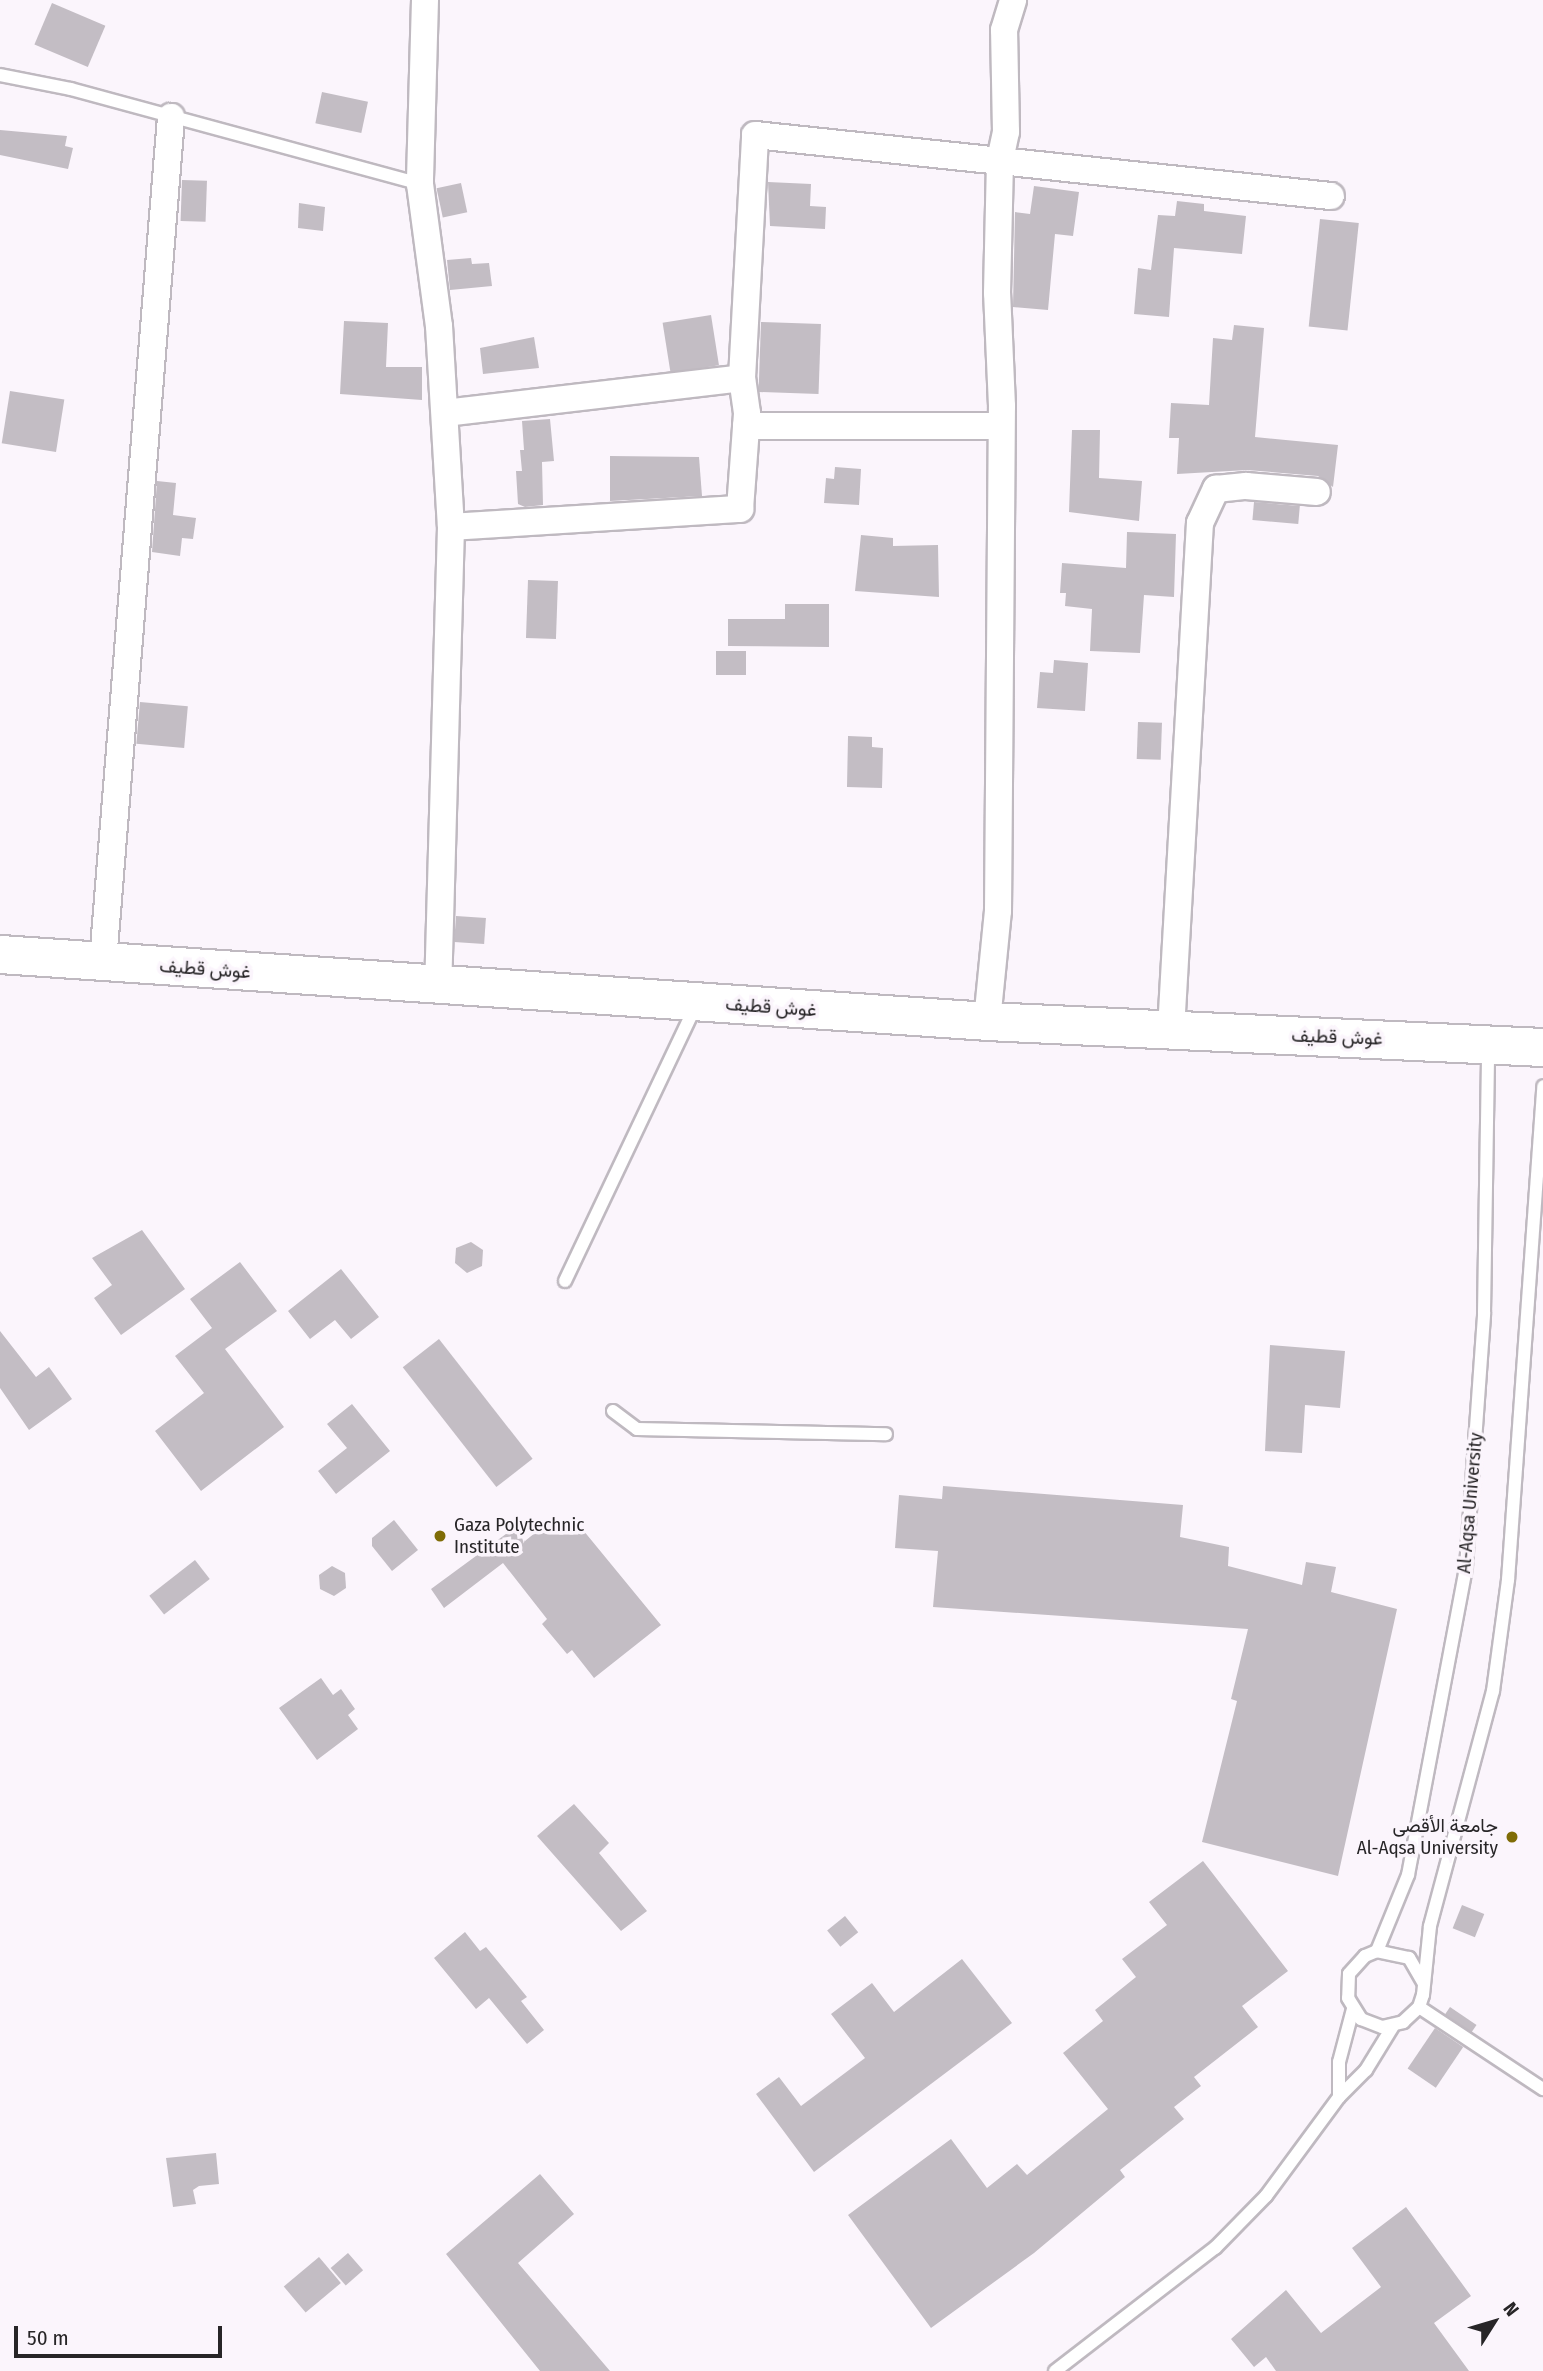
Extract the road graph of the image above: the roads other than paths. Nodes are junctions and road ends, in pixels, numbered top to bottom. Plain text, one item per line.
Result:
1 (425, 0) edge
2 (1013, 0) edge
3 (0, 75) edge
4 (171, 117) junction
5 (1000, 160) junction
6 (420, 184) junction
7 (1331, 196) dead end
8 (741, 378) junction
9 (446, 413) junction
10 (746, 426) junction
11 (1000, 426) junction
12 (1317, 492) dead end
13 (451, 527) junction
14 (0, 954) edge
15 (103, 961) junction
16 (438, 985) junction
17 (698, 1002) junction
18 (986, 1021) junction
19 (1171, 1030) junction
20 (1488, 1043) junction
21 (1543, 1047) edge
22 (1543, 1086) edge
23 (565, 1281) dead end
24 (613, 1411) dead end
25 (886, 1434) dead end
26 (1377, 1951) junction
27 (1423, 1982) junction
28 (1419, 2007) junction
29 (1353, 2009) junction
30 (1393, 2026) junction
31 (1543, 2089) edge
32 (1339, 2097) junction
33 (1055, 2371) edge

1 - 6 street
2 - 5 street
3 - 4 lane
4 - 6 lane
4 - 15 street
5 - 7 street
5 - 8 street
5 - 11 street
6 - 9 street
8 - 9 street
8 - 10 street
9 - 13 street
10 - 11 street
10 - 13 street
11 - 18 street
12 - 19 street
13 - 16 street
14 - 15 main road, غوش قطيف
15 - 16 main road, غوش قطيف
16 - 17 main road, غوش قطيف
17 - 18 main road, غوش قطيف
17 - 23 lane
18 - 19 main road, غوش قطيف
19 - 20 main road, غوش قطيف
20 - 21 main road, غوش قطيف
20 - 26 lane, Al-Aqsa University
22 - 27 lane
24 - 25 lane
26 - 27 lane
26 - 29 lane
27 - 28 lane
28 - 30 lane
28 - 31 lane
29 - 30 lane
29 - 32 lane
30 - 32 lane
32 - 33 lane

